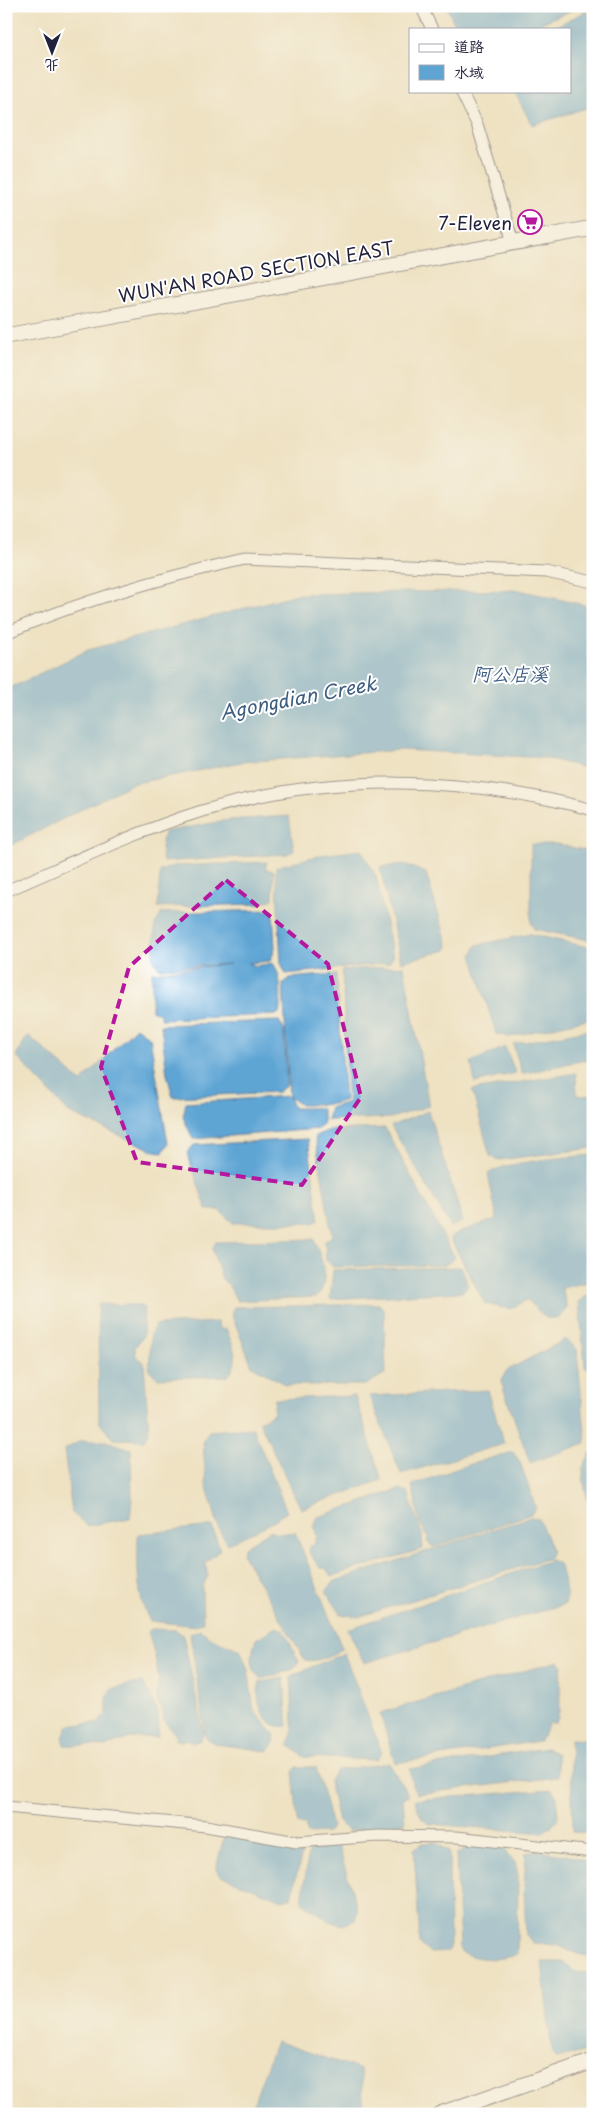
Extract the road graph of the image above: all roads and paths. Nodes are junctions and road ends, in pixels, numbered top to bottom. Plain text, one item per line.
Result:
1 (421, 6) edge
2 (432, 28) edge
3 (461, 92) edge
4 (593, 228) edge
5 (513, 242) junction
6 (6, 336) edge
7 (593, 582) edge
8 (6, 633) edge
9 (593, 810) edge
10 (6, 891) edge
11 (6, 1808) edge
12 (593, 1852) edge
13 (593, 2061) edge
14 (440, 2114) edge

1 - 2 street
3 - 5 street
4 - 5 street, WUN'AN ROAD SECTION EAST
5 - 6 street, WUN'AN ROAD SECTION EAST
7 - 8 street
9 - 10 street
11 - 12 street
13 - 14 street

